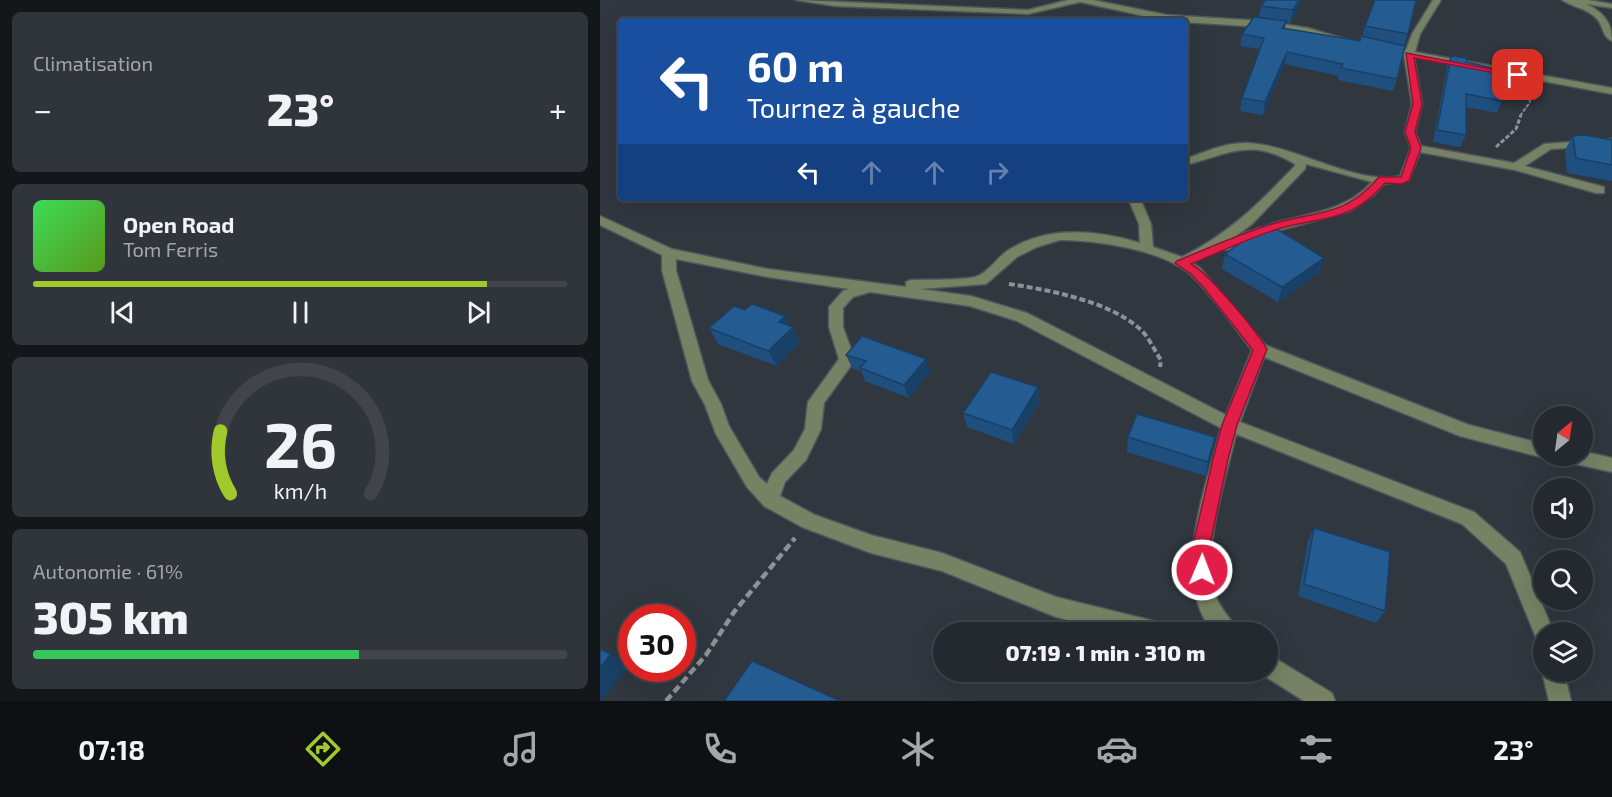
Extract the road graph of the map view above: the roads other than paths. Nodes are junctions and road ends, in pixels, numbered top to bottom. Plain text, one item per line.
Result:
1 (800, 0) edge
2 (1064, 0) edge
3 (1079, 0) edge
4 (1437, 0) edge
5 (1566, 0) edge
6 (1574, 0) edge
7 (1054, 4) junction
8 (1612, 6) edge
9 (1167, 18) edge
10 (1188, 19) edge
11 (1612, 38) edge
12 (1359, 43) edge
13 (1380, 48) edge
14 (1409, 55) junction
15 (1612, 91) edge
16 (1612, 142) edge
17 (1416, 148) junction
18 (1292, 156) junction
19 (1188, 161) edge
20 (1516, 166) junction
21 (1382, 180) junction
22 (1600, 190) dead end
23 (1136, 201) edge
24 (600, 220) edge
25 (1147, 249) junction
26 (669, 253) junction
27 (1181, 263) junction
28 (870, 286) junction
29 (1260, 349) junction
30 (1230, 425) junction
31 (1533, 449) edge
32 (1593, 461) edge
33 (1612, 465) edge
34 (770, 500) junction
35 (1115, 622) edge
36 (1218, 622) edge
37 (1541, 622) edge
38 (1278, 671) edge
39 (1555, 682) edge
40 (1324, 701) edge
41 (1560, 701) edge

1 - 7 street
2 - 7 street
3 - 7 street
3 - 9 street
4 - 14 street
5 - 11 street
6 - 8 street
10 - 12 street
13 - 14 street
14 - 15 street
14 - 17 street
16 - 20 street
17 - 20 street
17 - 21 street
18 - 19 street
18 - 21 street
18 - 27 street
20 - 22 street
21 - 27 street
23 - 25 street
24 - 26 street
25 - 27 street
25 - 28 street
26 - 28 street
26 - 34 street
27 - 29 street
28 - 30 street
28 - 34 street
29 - 30 street
29 - 31 street
30 - 36 street
30 - 37 street
32 - 33 street
34 - 35 street
38 - 40 street
39 - 41 street

